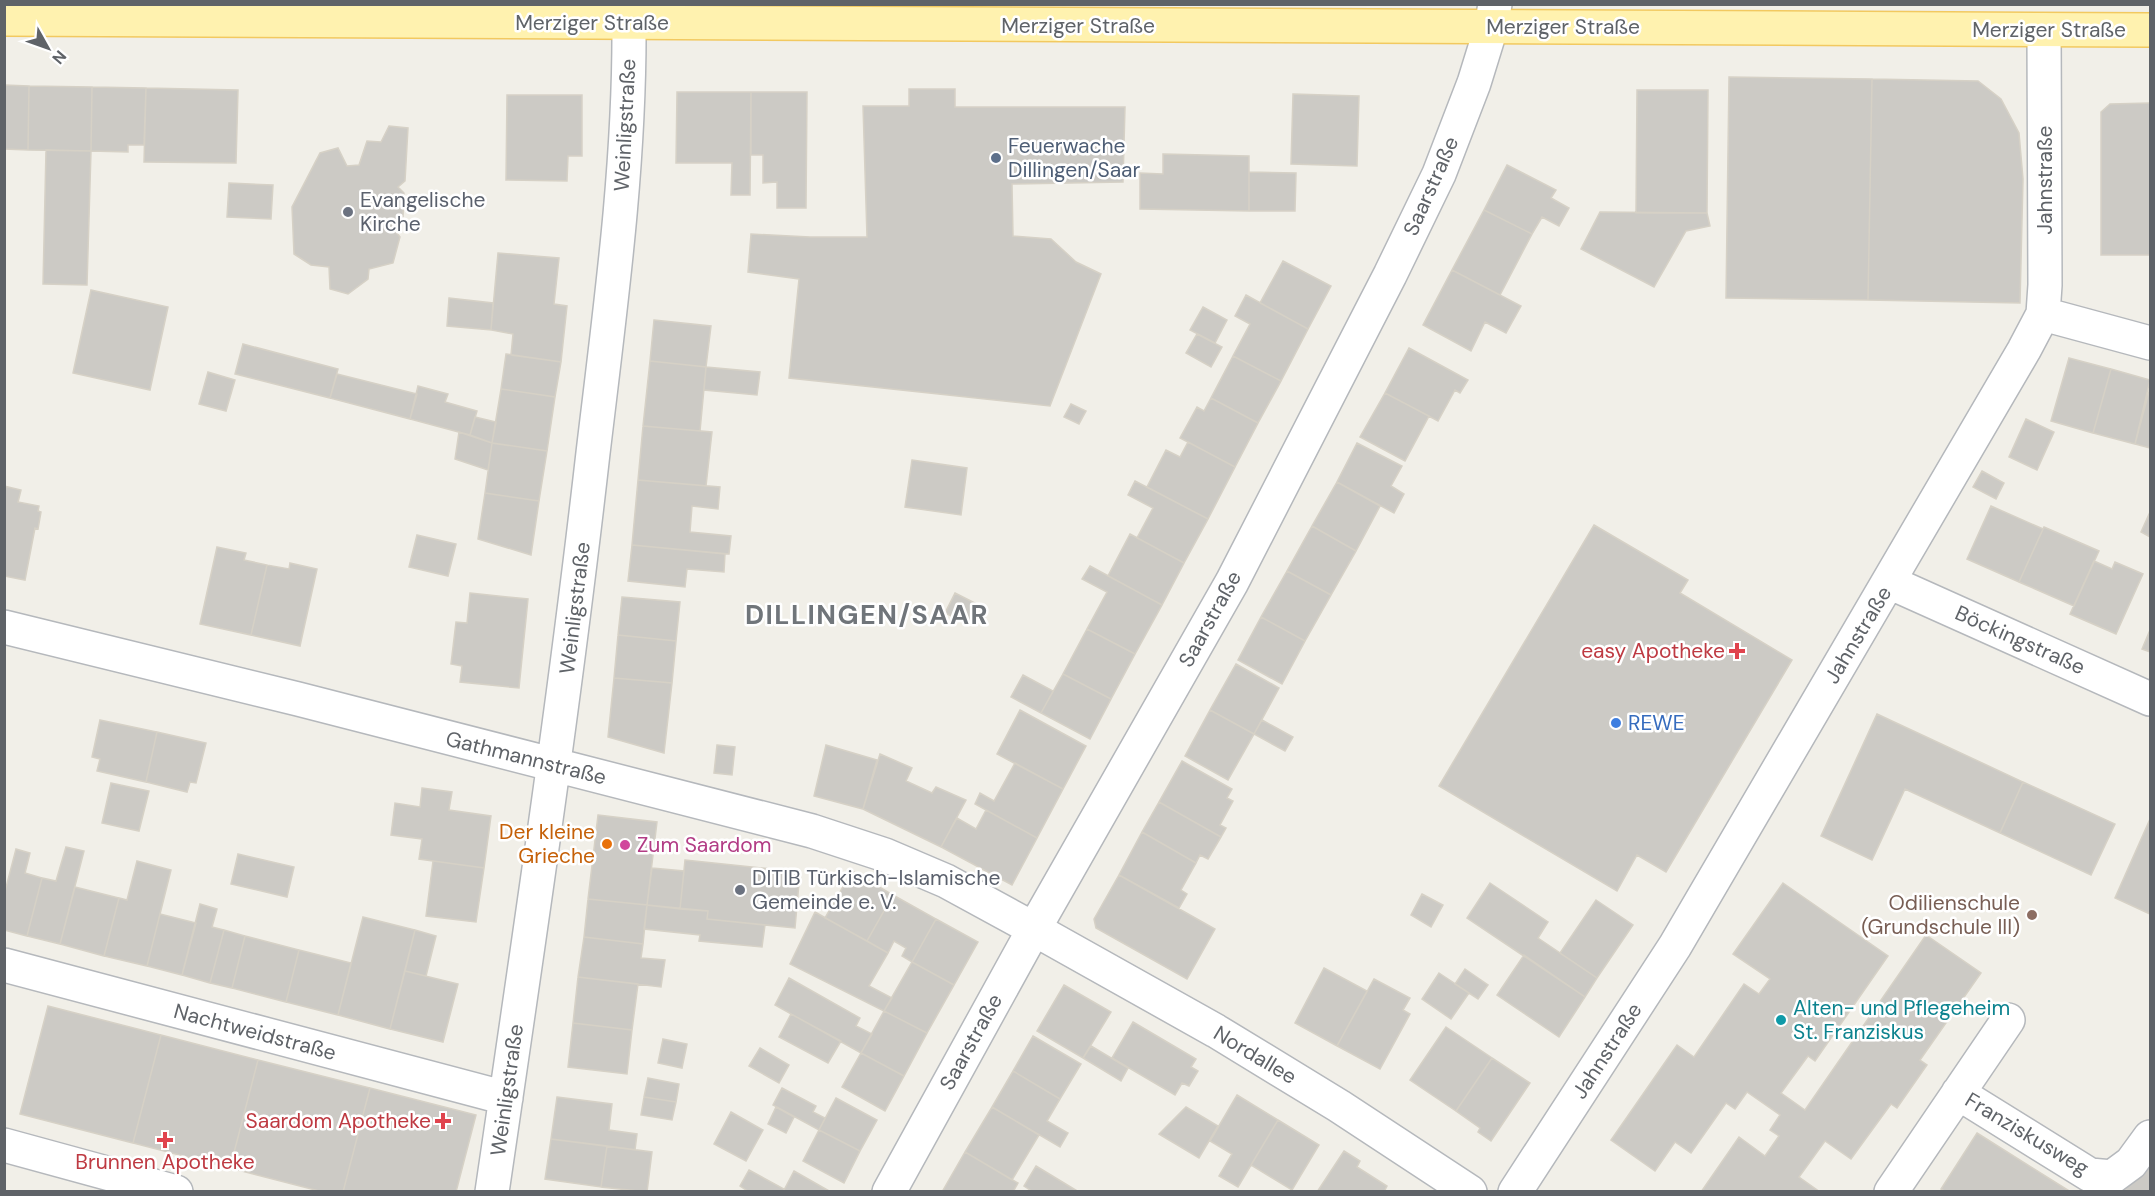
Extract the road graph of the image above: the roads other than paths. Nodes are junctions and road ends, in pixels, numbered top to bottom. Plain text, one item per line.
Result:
1 (419, 13) edge
2 (1493, 16) edge
3 (4, 19) edge
4 (629, 23) junction
5 (2044, 30) junction
6 (2151, 30) edge
7 (2043, 314) junction
8 (2151, 343) edge
9 (1889, 582) junction
10 (4, 627) edge
11 (2151, 699) edge
12 (555, 766) junction
13 (1034, 929) junction
14 (4, 965) edge
15 (2008, 1020) dead end
16 (1958, 1093) junction
17 (506, 1098) junction
18 (2151, 1137) edge
19 (4, 1145) edge
20 (176, 1191) edge
21 (492, 1191) edge
22 (890, 1191) edge
23 (1470, 1191) edge
24 (1515, 1191) edge
25 (1891, 1191) edge

1 - 3 main road, Merziger Straße
1 - 4 main road, Merziger Straße
2 - 4 main road, Merziger Straße
2 - 5 main road, Merziger Straße
2 - 13 street, Saarstraße
4 - 12 street, Weinligstraße
5 - 6 main road, Merziger Straße
5 - 7 street, Jahnstraße
7 - 8 street
7 - 9 street, Jahnstraße
9 - 11 street, Böckingstraße
9 - 24 street, Jahnstraße
10 - 12 street, Gathmannstraße
12 - 13 street, Gathmannstraße
12 - 17 street, Weinligstraße
13 - 22 street, Saarstraße
13 - 23 street, Nordallee
14 - 17 street, Nachtweidstraße
15 - 16 street, Franziskusweg
16 - 18 street, Franziskusweg
16 - 25 street, Franziskusweg
17 - 21 street, Weinligstraße
19 - 20 street

